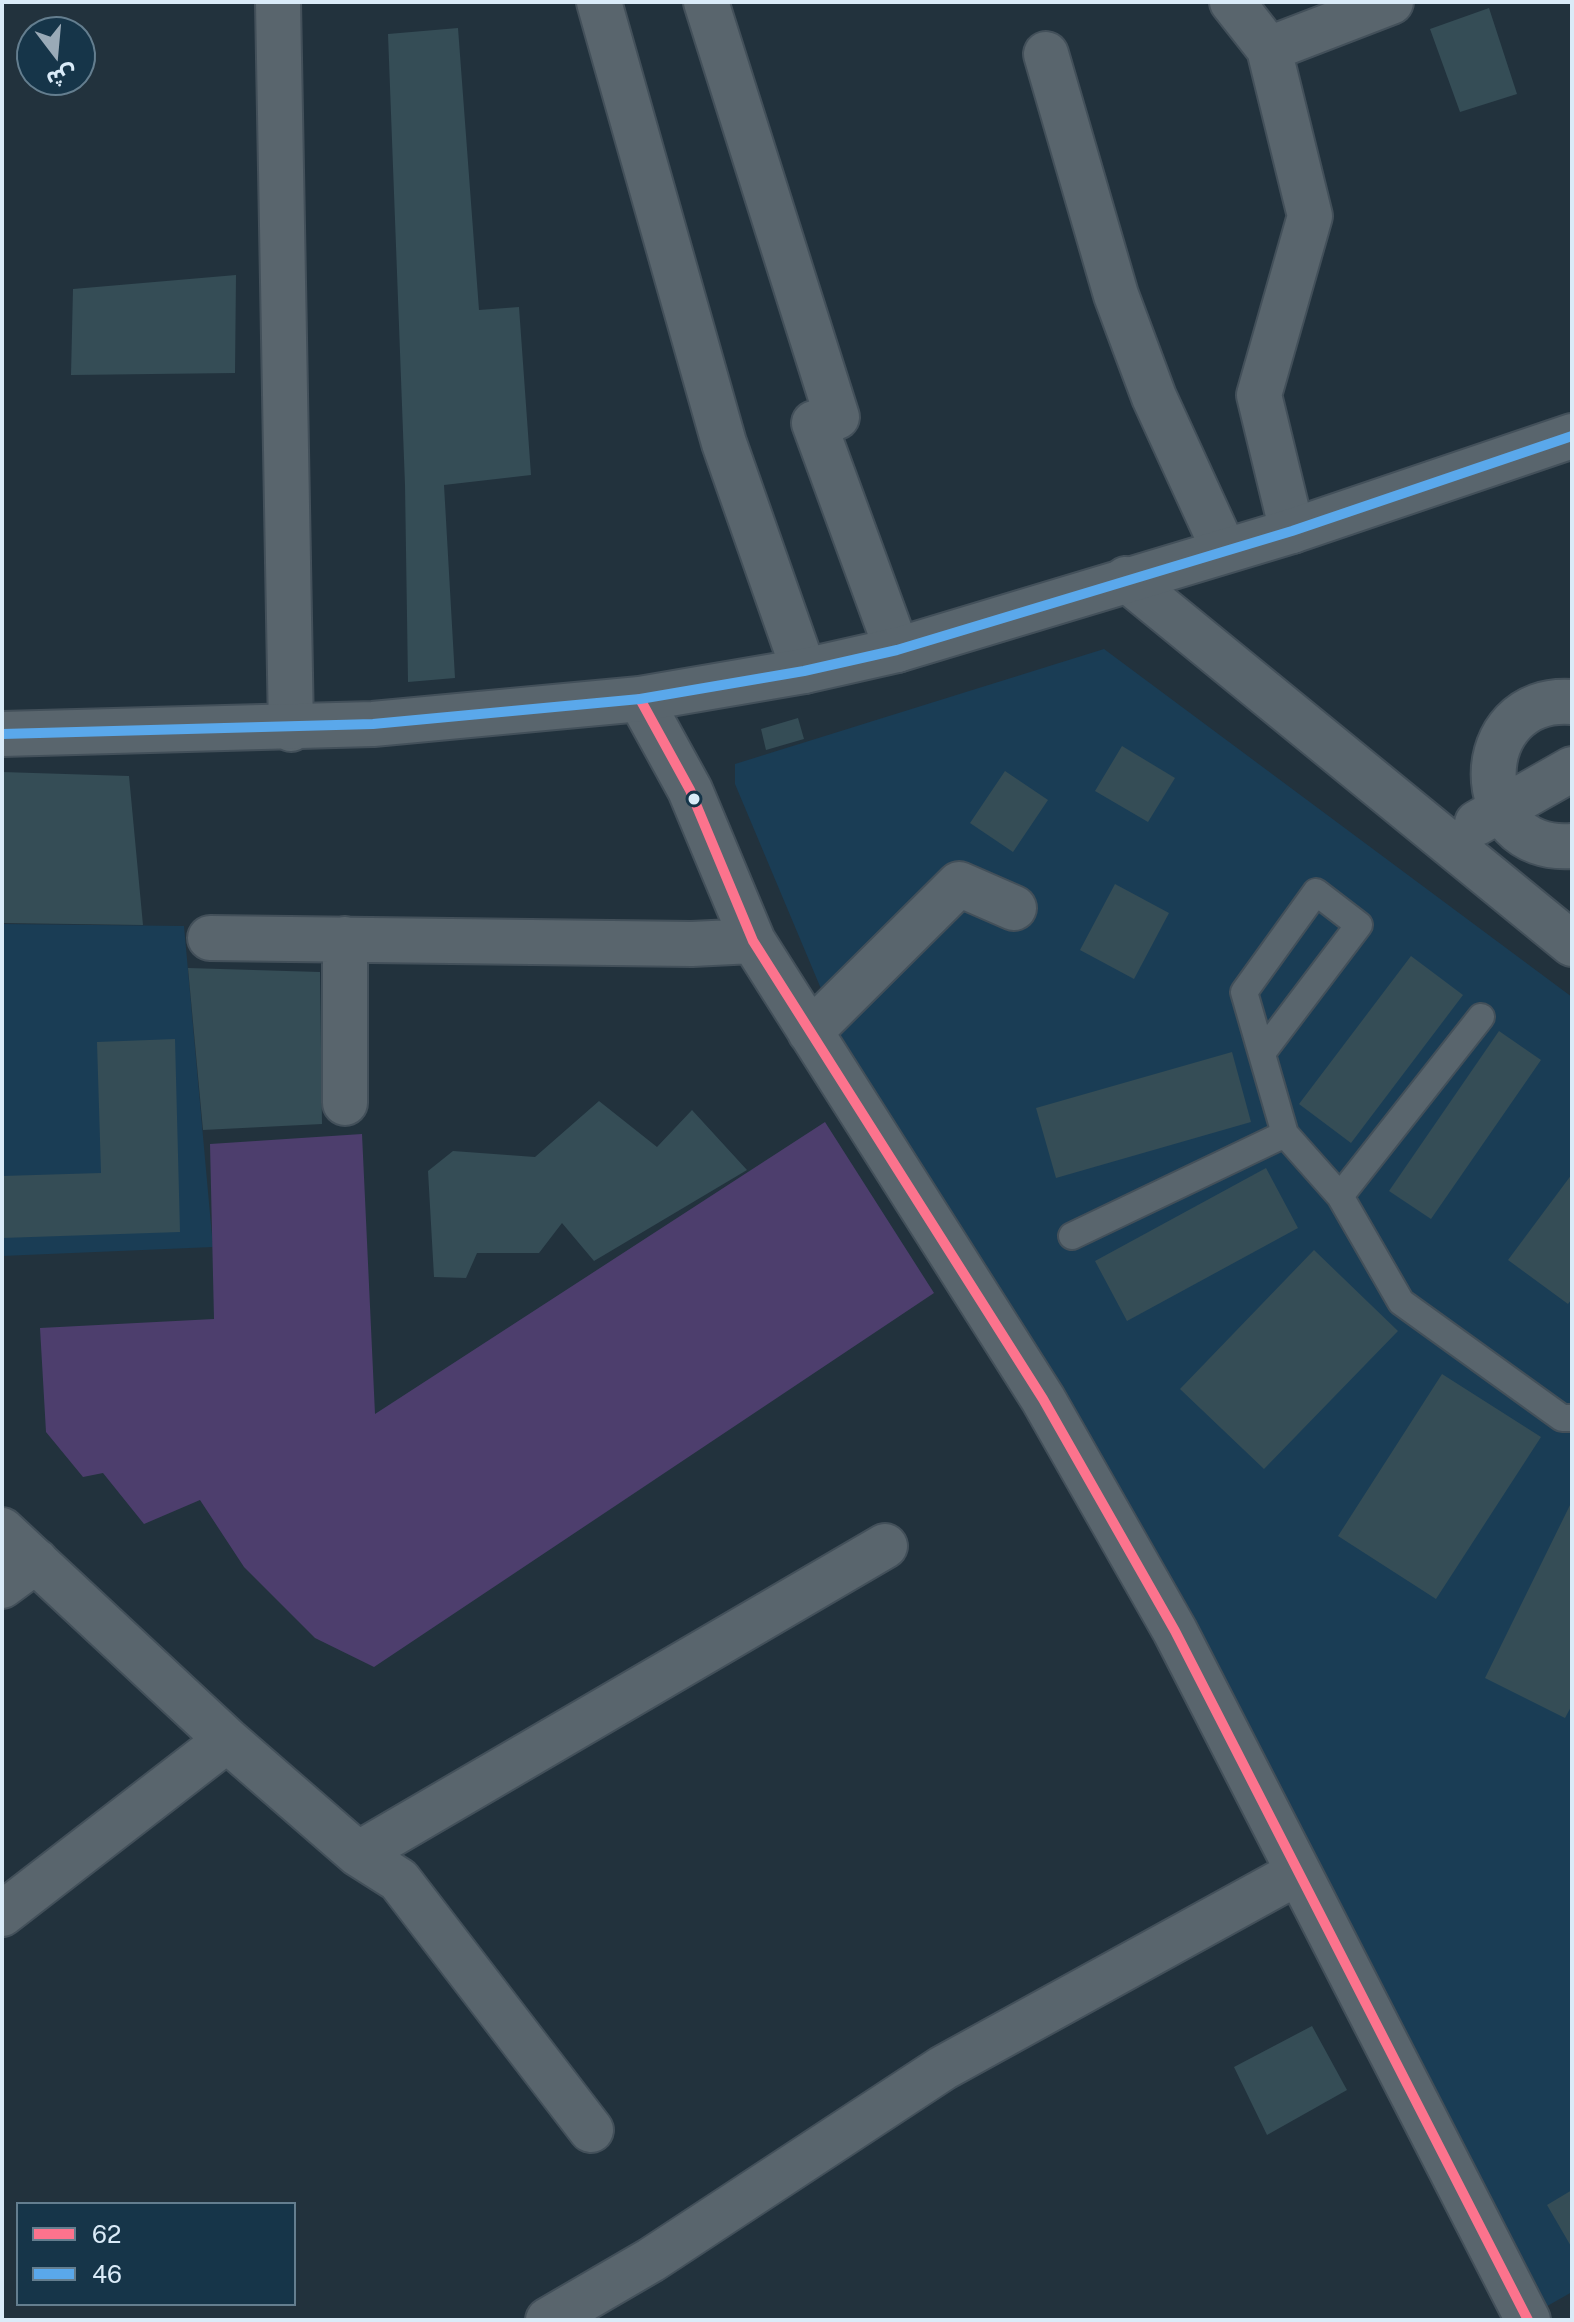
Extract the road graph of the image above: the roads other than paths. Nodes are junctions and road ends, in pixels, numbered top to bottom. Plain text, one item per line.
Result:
1 (278, 2) edge
2 (599, 2) edge
3 (706, 2) edge
4 (1232, 2) edge
5 (1391, 2) edge
6 (1269, 49) junction
7 (1046, 54) dead end
8 (1572, 436) edge
9 (1292, 531) junction
10 (1224, 550) junction
11 (1126, 579) junction
12 (897, 650) junction
13 (804, 671) junction
14 (640, 699) junction
15 (1572, 702) edge
16 (291, 729) junction
17 (2, 734) edge
18 (1572, 769) edge
19 (1501, 809) junction
20 (1446, 840) junction
21 (1572, 846) edge
22 (1014, 908) dead end
23 (210, 938) dead end
24 (345, 939) junction
25 (753, 941) junction
26 (1572, 944) edge
27 (1481, 1017) dead end
28 (810, 1032) junction
29 (1262, 1053) junction
30 (345, 1103) dead end
31 (1285, 1134) junction
32 (1340, 1196) junction
33 (1072, 1236) dead end
34 (1569, 1417) edge
35 (2, 1530) edge
36 (885, 1546) dead end
37 (19, 1573) edge
38 (227, 1740) junction
39 (358, 1854) junction
40 (1297, 1873) junction
41 (2, 1914) edge
42 (591, 2130) dead end
43 (548, 2320) edge
44 (1528, 2320) edge

1 - 16 street
2 - 13 street
3 - 12 street
4 - 6 street
5 - 6 street
6 - 9 street
7 - 10 street
8 - 9 street
9 - 10 street
10 - 11 street
11 - 12 street
11 - 20 street
12 - 13 street
13 - 14 street
14 - 16 street
14 - 25 street
15 - 19 street
16 - 17 street
18 - 19 street
19 - 20 street
19 - 21 street
20 - 26 street
22 - 28 street
23 - 24 street
24 - 25 street
24 - 30 street
25 - 28 street
27 - 32 lane
28 - 40 street
29 - 29 lane
29 - 31 lane
31 - 32 lane
31 - 33 lane
32 - 34 lane
35 - 37 street
36 - 39 street
37 - 38 street
38 - 39 street
38 - 41 street
39 - 42 street
40 - 43 street
40 - 44 street

